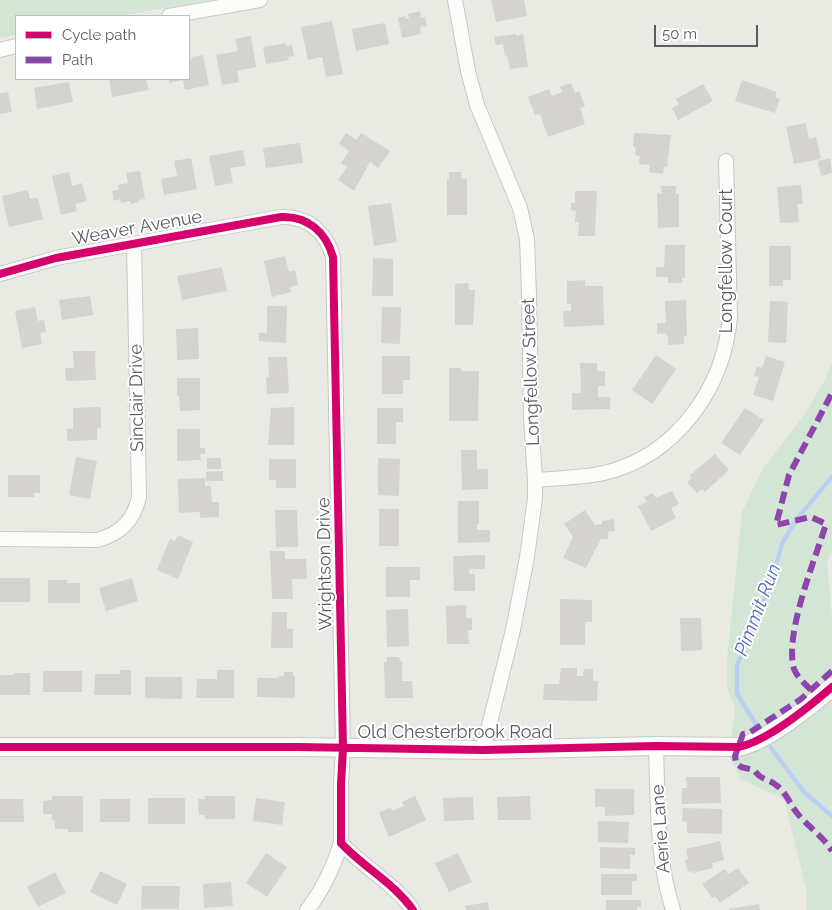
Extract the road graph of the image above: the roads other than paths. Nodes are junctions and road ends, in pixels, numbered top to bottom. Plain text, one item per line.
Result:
1 (260, 0) edge
2 (455, 0) edge
3 (175, 15) edge
4 (15, 46) edge
5 (0, 50) edge
6 (726, 161) dead end
7 (281, 217) joint
8 (134, 244) junction
9 (0, 274) edge
10 (535, 480) junction
11 (0, 539) edge
12 (832, 687) edge
13 (656, 746) junction
14 (0, 747) edge
15 (343, 748) junction
16 (483, 750) junction
17 (341, 843) junction
18 (307, 910) edge
19 (413, 910) edge
20 (674, 910) edge

1 - 3 street
2 - 10 street, Longfellow Street
4 - 5 street
6 - 10 street, Longfellow Court
7 - 8 street, Weaver Avenue
7 - 15 street, Wrightson Drive
8 - 9 street, Weaver Avenue
8 - 11 street, Sinclair Drive
10 - 16 street, Longfellow Street
12 - 13 street, Old Chesterbrook Road
13 - 16 street, Old Chesterbrook Road
13 - 20 street, Aerie Lane
14 - 15 street, Old Chesterbrook Road
15 - 16 street, Old Chesterbrook Road
15 - 17 street, Wrightson Drive
17 - 18 street
17 - 19 street

